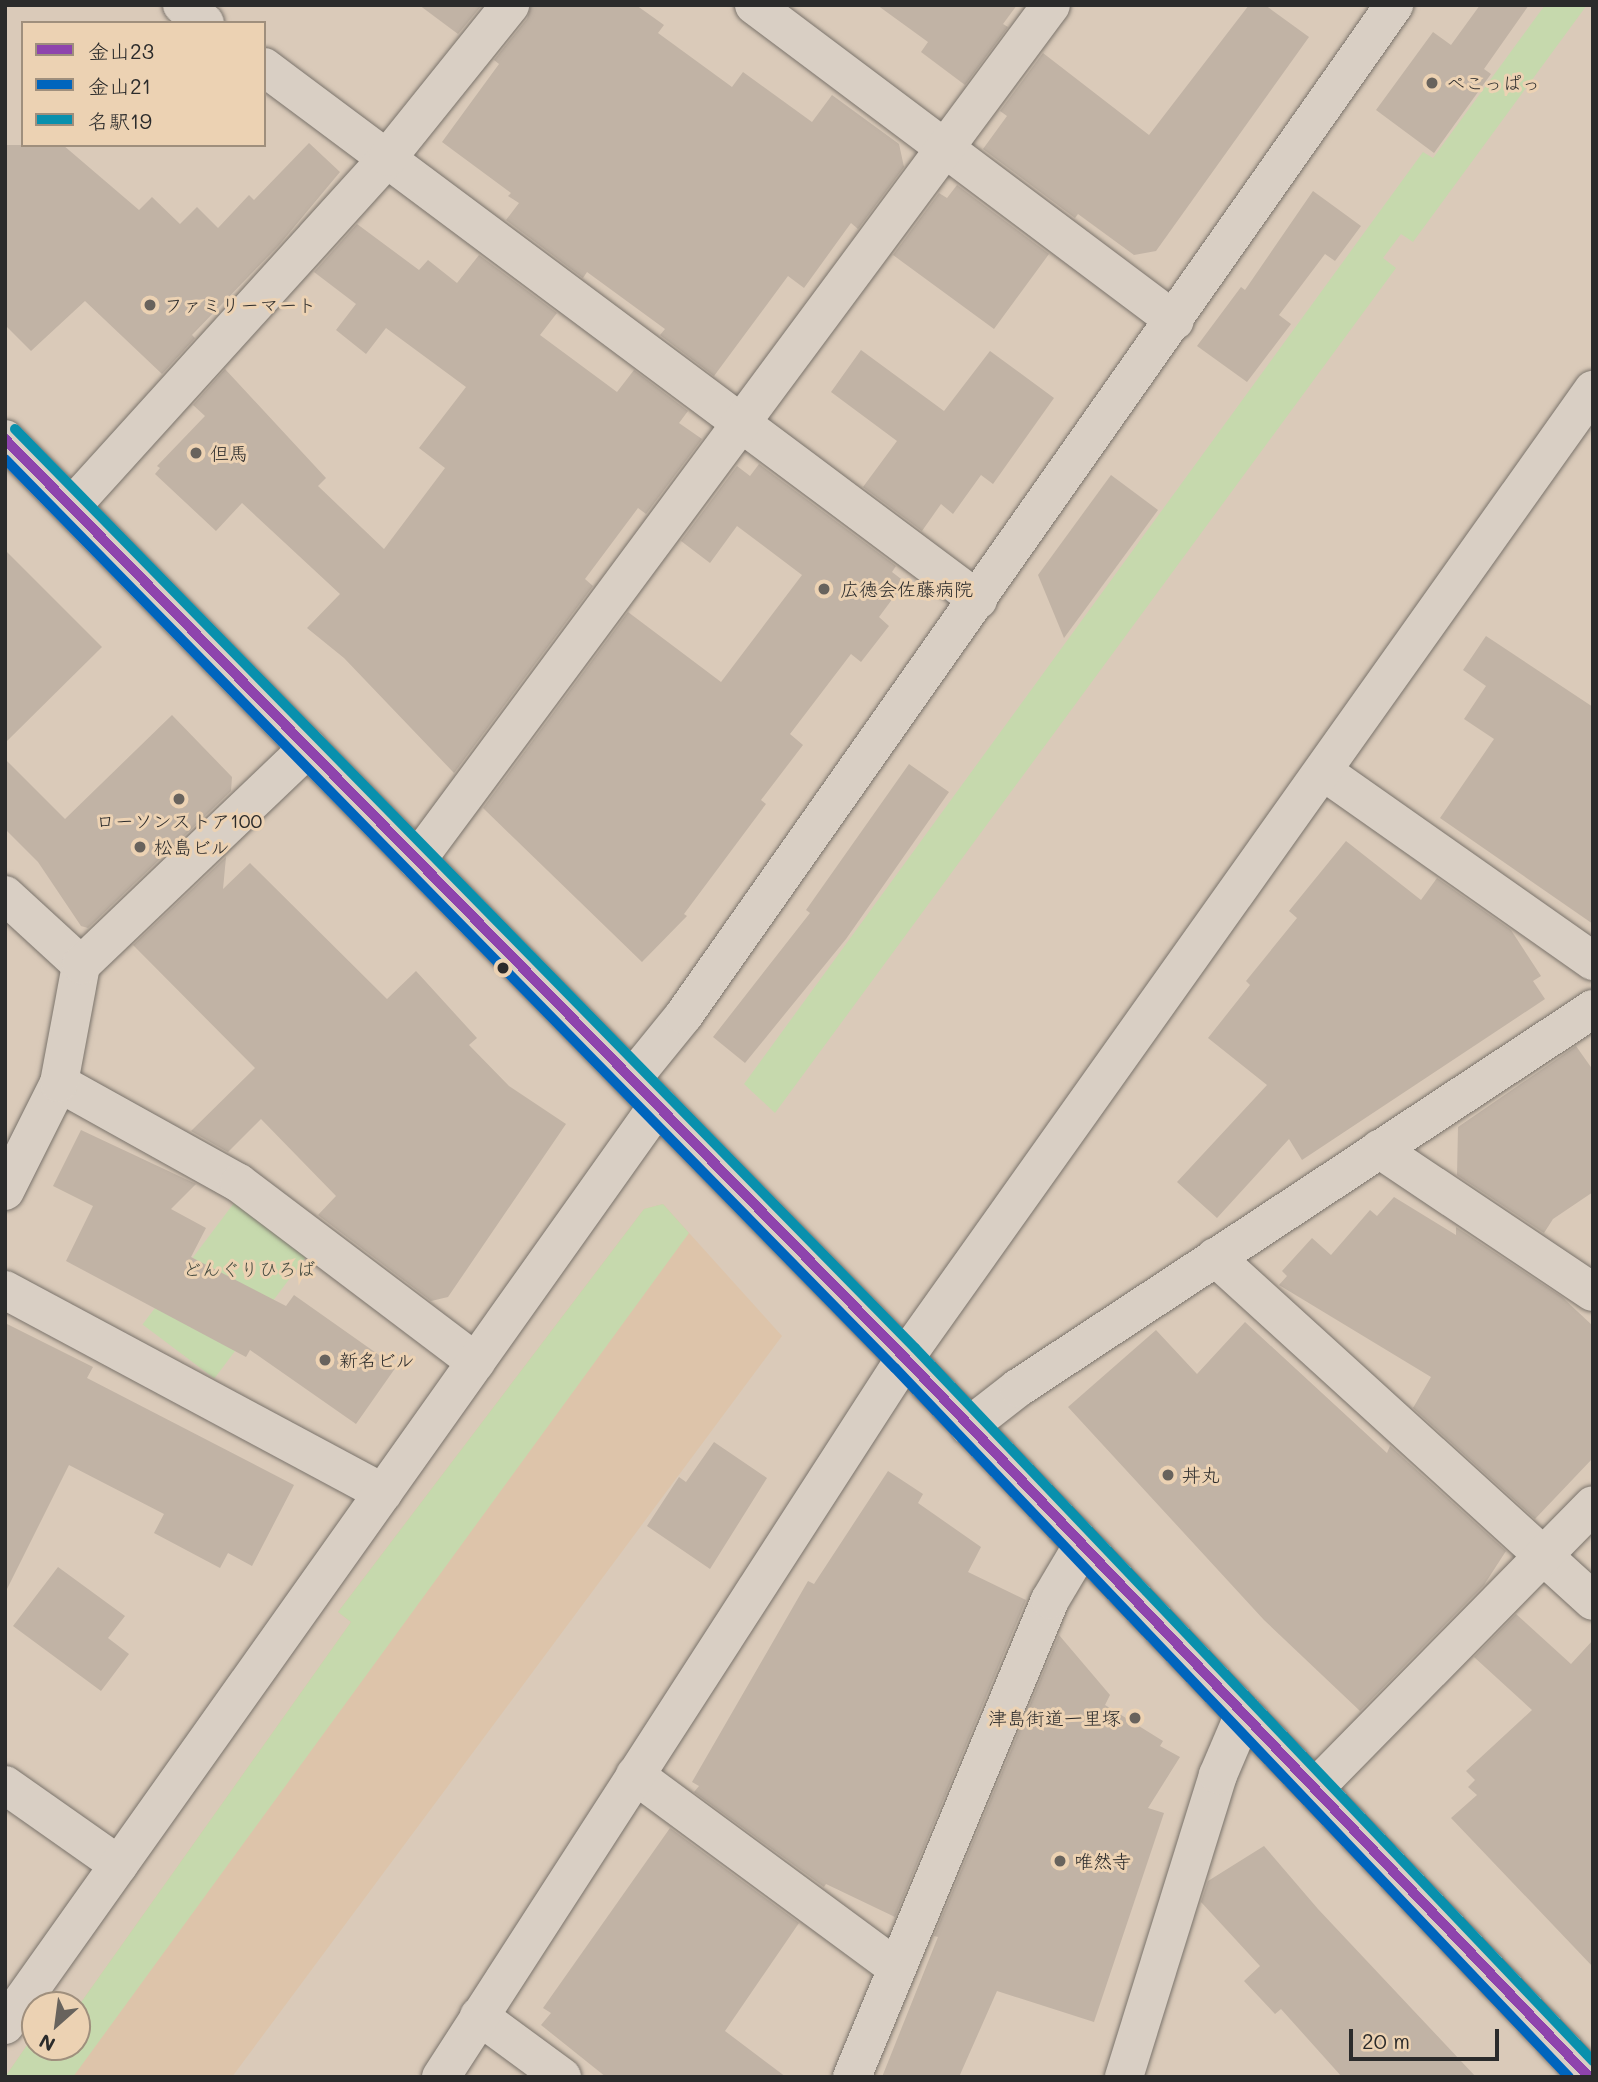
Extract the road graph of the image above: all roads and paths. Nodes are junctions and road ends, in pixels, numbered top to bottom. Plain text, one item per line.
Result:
1 (181, 5) edge
2 (510, 5) edge
3 (754, 5) edge
4 (1051, 5) edge
5 (1394, 5) edge
6 (202, 21) edge
7 (266, 67) edge
8 (944, 149) junction
9 (388, 157) junction
10 (1175, 321) junction
11 (1591, 396) edge
12 (740, 424) junction
13 (5, 439) edge
14 (72, 506) junction
15 (978, 600) junction
16 (308, 748) junction
17 (1324, 772) junction
18 (418, 860) junction
19 (5, 895) edge
20 (1593, 961) edge
21 (81, 965) junction
22 (1593, 1009) edge
23 (59, 1083) junction
24 (645, 1092) junction
25 (1379, 1149) junction
26 (5, 1191) edge
27 (1215, 1256) junction
28 (5, 1290) edge
29 (1593, 1292) edge
30 (905, 1358) junction
31 (476, 1362) junction
32 (969, 1426) junction
33 (383, 1493) junction
34 (1593, 1505) edge
35 (1082, 1546) junction
36 (1543, 1556) junction
37 (1593, 1601) edge
38 (1244, 1714) junction
39 (635, 1775) junction
40 (5, 1785) edge
41 (1316, 1787) junction
42 (119, 1865) junction
43 (895, 1967) junction
44 (479, 2016) junction
45 (5, 2025) edge
46 (441, 2077) edge
47 (562, 2077) edge
48 (852, 2077) edge
49 (1124, 2077) edge
50 (1589, 2077) edge

1 - 6 street
2 - 9 street
3 - 8 street
4 - 8 street
5 - 10 street
7 - 9 street
8 - 10 street
8 - 12 street
9 - 12 street
9 - 14 street
10 - 15 street
11 - 17 street
12 - 15 street
12 - 18 street
13 - 14 street
14 - 16 street
15 - 24 street
16 - 18 street
16 - 21 street
17 - 20 street
17 - 30 street
18 - 24 street
19 - 21 street
21 - 23 street
22 - 25 street
23 - 26 street
23 - 31 street
24 - 30 street
24 - 31 street
25 - 27 street
25 - 29 street
27 - 32 street
27 - 36 street
28 - 33 street
30 - 32 street
30 - 39 street
31 - 33 street
32 - 35 street
33 - 42 street
34 - 36 street
35 - 38 street
35 - 43 street
36 - 37 street
36 - 41 street
38 - 41 street
38 - 49 street
39 - 43 street
39 - 44 street
40 - 42 street
41 - 50 street
42 - 45 street
43 - 48 street
44 - 46 street
44 - 47 street

